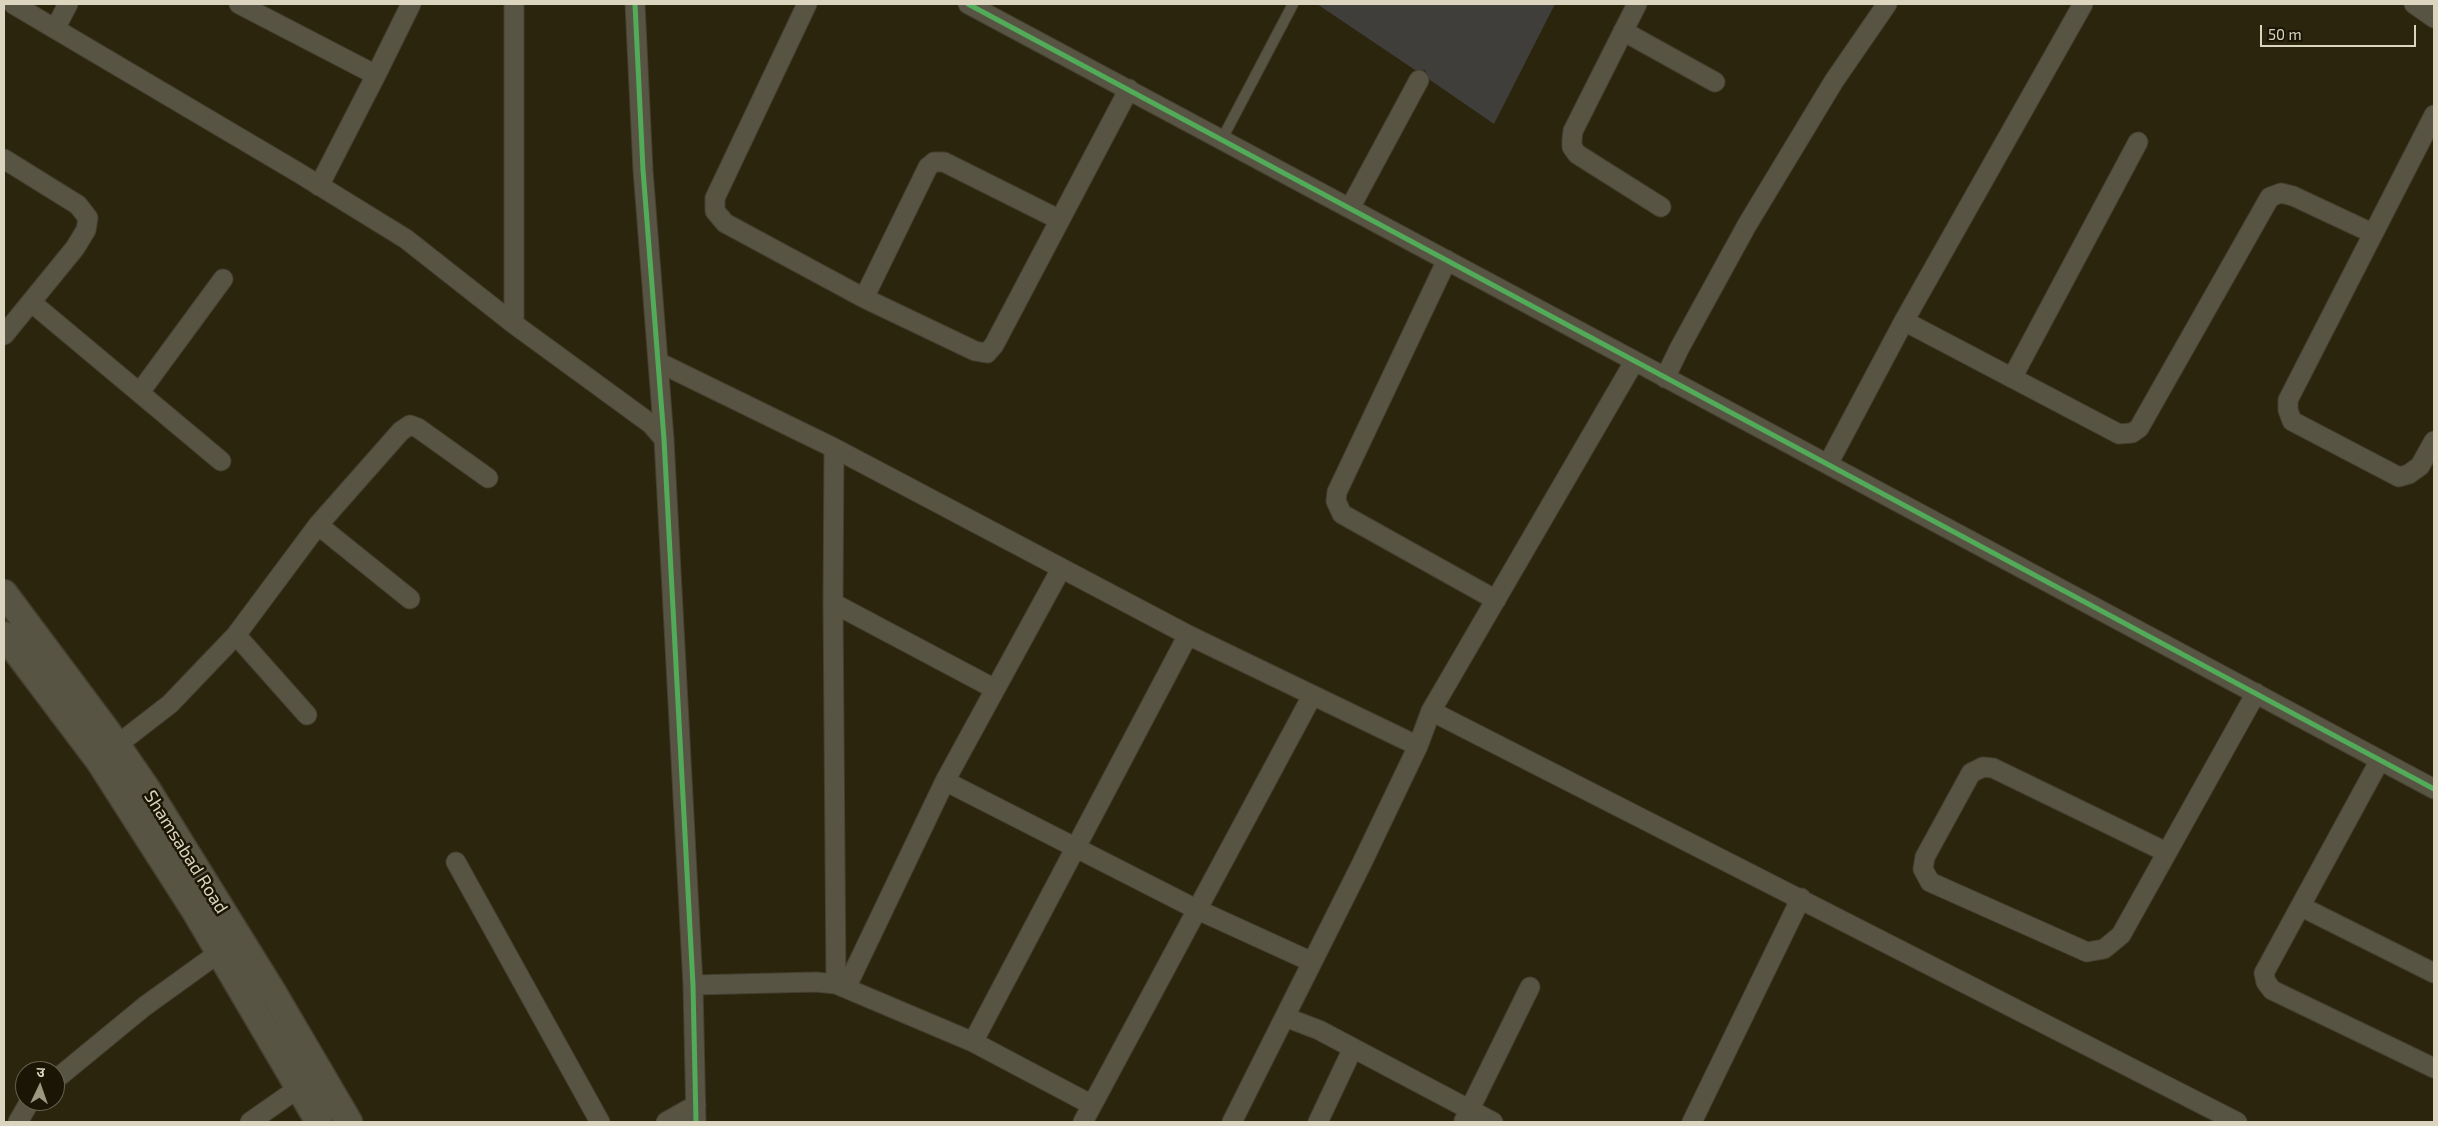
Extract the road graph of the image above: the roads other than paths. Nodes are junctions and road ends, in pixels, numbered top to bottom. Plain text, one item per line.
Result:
1 (13, 4) edge
2 (68, 4) edge
3 (239, 4) edge
4 (412, 4) edge
5 (514, 4) edge
6 (635, 4) edge
7 (807, 4) edge
8 (968, 4) edge
9 (1294, 4) edge
10 (1637, 4) edge
11 (1887, 4) edge
12 (2083, 4) edge
13 (2414, 4) edge
14 (2434, 18) edge
15 (55, 29) junction
16 (1623, 31) junction
17 (376, 75) junction
18 (1419, 80) dead end
19 (1715, 82) dead end
20 (1128, 90) junction
21 (2434, 115) edge
22 (1222, 139) junction
23 (2138, 142) dead end
24 (4, 160) edge
25 (319, 186) junction
26 (1661, 207) dead end
27 (1350, 208) junction
28 (1058, 219) junction
29 (2372, 232) junction
30 (1447, 260) junction
31 (223, 279) dead end
32 (864, 298) junction
33 (31, 302) junction
34 (1904, 321) junction
35 (514, 324) junction
36 (4, 335) edge
37 (658, 362) junction
38 (1634, 362) junction
39 (1665, 378) junction
40 (2012, 378) junction
41 (140, 392) junction
42 (664, 439) junction
43 (2434, 441) edge
44 (834, 448) junction
45 (221, 461) dead end
46 (1828, 464) junction
47 (488, 478) dead end
48 (318, 526) junction
49 (1061, 569) junction
50 (4, 594) edge
51 (410, 599) dead end
52 (1496, 600) junction
53 (833, 603) junction
54 (4, 635) edge
55 (236, 635) junction
56 (1188, 635) junction
57 (995, 689) junction
58 (2256, 694) junction
59 (1312, 696) junction
60 (1431, 711) junction
61 (307, 715) dead end
62 (117, 745) junction
63 (1418, 746) junction
64 (2380, 760) junction
65 (945, 781) junction
66 (2434, 790) edge
67 (1075, 846) junction
68 (2166, 852) junction
69 (456, 862) dead end
70 (1801, 898) junction
71 (2302, 907) junction
72 (1196, 909) junction
73 (220, 952) junction
74 (1312, 962) junction
75 (2434, 972) edge
76 (693, 985) junction
77 (841, 986) junction
78 (1530, 988) dead end
79 (1285, 1016) junction
80 (973, 1042) junction
81 (1353, 1048) junction
82 (2434, 1068) edge
83 (65, 1072) edge
84 (300, 1087) junction
85 (1092, 1106) junction
86 (24, 1111) edge
87 (696, 1114) edge
88 (1466, 1117) edge
89 (18, 1122) edge
90 (250, 1122) edge
91 (319, 1122) edge
92 (350, 1122) edge
93 (600, 1122) edge
94 (666, 1122) edge
95 (1083, 1122) edge
96 (1232, 1122) edge
97 (1318, 1122) edge
98 (1493, 1122) edge
99 (1692, 1122) edge
100 (2237, 1122) edge

1 - 15 street
2 - 15 street
3 - 17 street
4 - 17 street
5 - 35 street
6 - 37 street
7 - 32 street
8 - 20 street
9 - 22 lane
10 - 16 street
11 - 39 street
12 - 34 street
13 - 14 street
15 - 25 street
16 - 19 street
16 - 26 street
17 - 25 street
18 - 27 street
20 - 22 street
20 - 28 street
21 - 29 street
22 - 27 street
23 - 40 street
24 - 33 street
25 - 35 street
27 - 30 street
28 - 32 street
28 - 32 street
29 - 40 street
29 - 43 street
30 - 38 street
30 - 52 street
31 - 41 street
33 - 36 street
33 - 41 street
34 - 40 street
34 - 46 street
35 - 42 street
37 - 42 street
37 - 44 street
38 - 39 street
38 - 52 street
39 - 46 street
41 - 45 street
42 - 76 street
44 - 49 street
44 - 53 street
46 - 58 street
47 - 48 street
48 - 51 street
48 - 55 street
49 - 56 street
49 - 57 street
50 - 62 main road, Shamsabad Road
52 - 60 street
53 - 57 street
53 - 77 street
54 - 73 main road, Shamsabad Road
55 - 61 street
55 - 62 street
56 - 59 street
56 - 67 street
57 - 65 street
58 - 64 street
58 - 68 street
59 - 63 street
59 - 72 street
60 - 63 street
60 - 70 street
62 - 92 main road, Shamsabad Road
63 - 74 street
64 - 66 street
64 - 71 street
65 - 67 street
65 - 77 street
67 - 72 street
67 - 80 street
68 - 68 street
69 - 93 street
70 - 99 street
70 - 100 street
71 - 75 street
71 - 82 street
72 - 74 street
72 - 85 street
73 - 83 street
73 - 84 main road, Shamsabad Road
74 - 79 street
76 - 77 street
76 - 87 street
77 - 80 street
78 - 88 street
79 - 81 street
79 - 96 street
80 - 85 street
81 - 88 street
81 - 97 street
84 - 90 street
84 - 91 main road, Shamsabad Road
85 - 95 street
86 - 89 street
87 - 94 street
88 - 98 street

